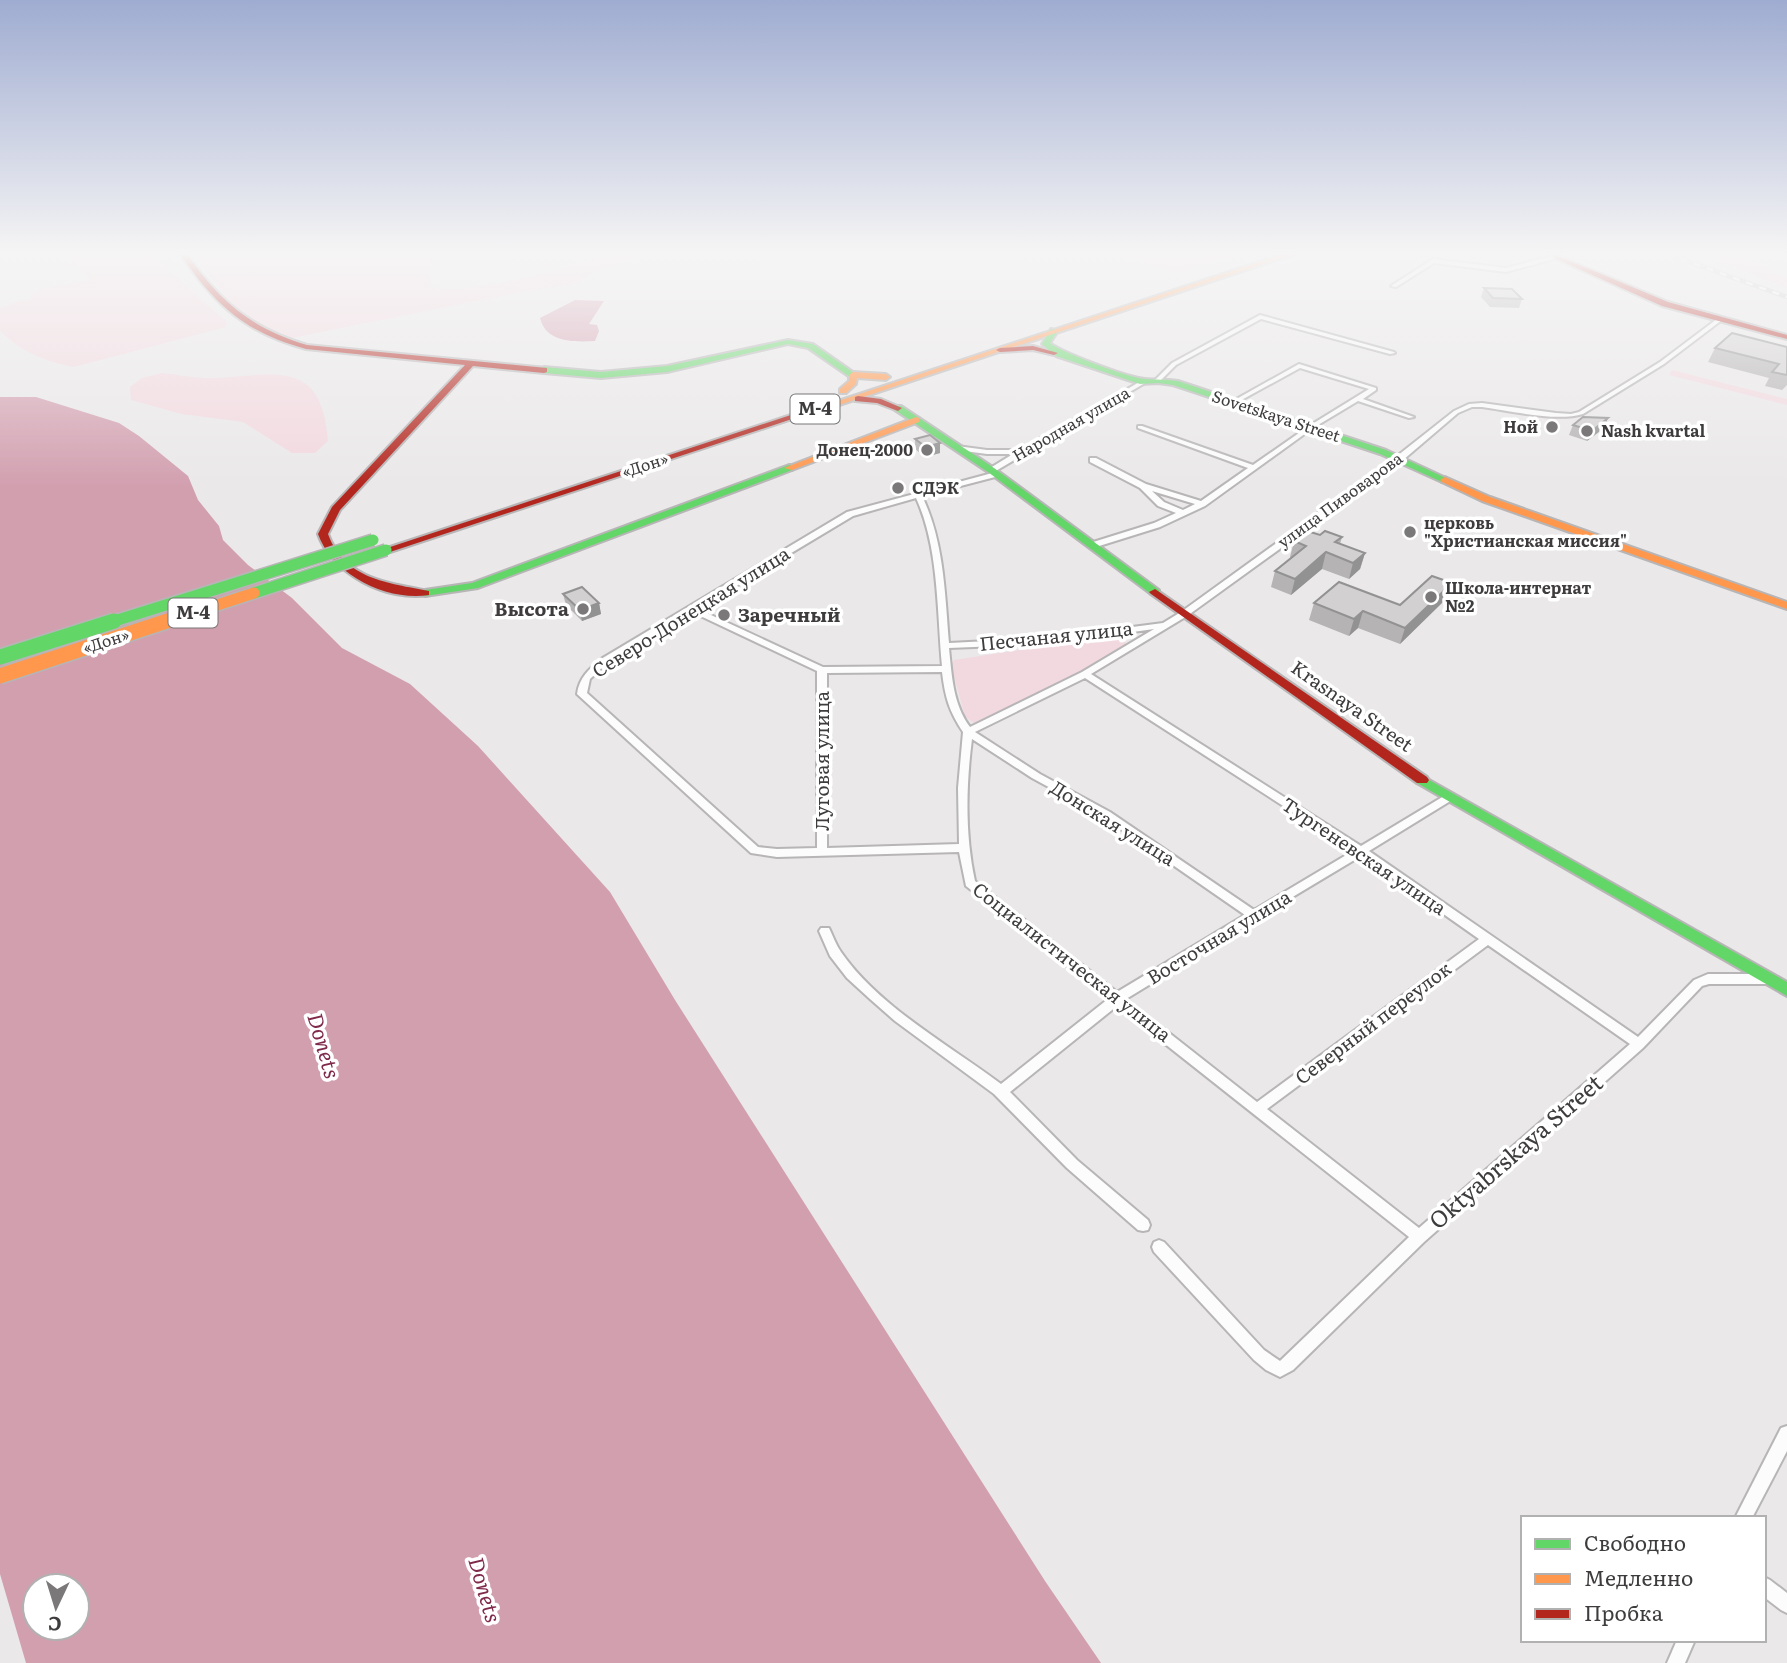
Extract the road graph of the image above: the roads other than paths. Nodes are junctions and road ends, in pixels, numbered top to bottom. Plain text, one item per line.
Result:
1 (1054, 331) edge
2 (258, 332) edge
3 (1035, 332) edge
4 (1052, 332) edge
5 (1233, 332) edge
6 (1314, 332) edge
7 (1701, 332) edge
8 (1765, 332) edge
9 (1787, 337) edge
10 (1000, 349) junction
11 (1392, 353) dead end
12 (1059, 354) junction
13 (471, 363) junction
14 (853, 375) junction
15 (891, 380) junction
16 (1151, 380) junction
17 (841, 396) junction
18 (1357, 399) junction
19 (1234, 402) junction
20 (898, 408) junction
21 (1411, 417) dead end
22 (916, 420) junction
23 (1140, 427) dead end
24 (1311, 427) junction
25 (957, 448) junction
26 (1022, 452) junction
27 (1400, 458) junction
28 (1093, 460) dead end
29 (1255, 468) junction
30 (994, 472) junction
31 (1143, 486) junction
32 (918, 495) junction
33 (1202, 503) junction
34 (1183, 513) junction
35 (380, 545) junction
36 (1093, 545) junction
37 (1787, 606) edge
38 (692, 609) junction
39 (1184, 614) junction
40 (1168, 624) junction
41 (944, 646) junction
42 (0, 657) edge
43 (946, 669) junction
44 (822, 670) junction
45 (1085, 674) junction
46 (0, 676) edge
47 (968, 732) junction
48 (1448, 798) junction
49 (965, 848) junction
50 (1360, 850) junction
51 (822, 852) junction
52 (1256, 916) junction
53 (825, 931) dead end
54 (1487, 939) junction
55 (1769, 979) junction
56 (1787, 990) edge
57 (1118, 998) junction
58 (1639, 1044) junction
59 (1000, 1091) junction
60 (1259, 1108) junction
61 (1143, 1225) dead end
62 (1419, 1237) junction
63 (1160, 1247) dead end
64 (1787, 1434) edge
65 (1744, 1516) edge
66 (1766, 1588) edge
67 (1787, 1604) edge
68 (1685, 1642) edge
69 (1676, 1663) edge

1 - 12 main road
2 - 13 main road
3 - 15 main road, «Дон» / М-4
4 - 10 main road, «Дон» / М-4
5 - 16 street, Народная улица
6 - 11 street, Народная улица
7 - 27 street, улица Пивоварова
8 - 9 main road
10 - 12 main road, Sovetskaya Street
10 - 15 main road, «Дон» / М-4
12 - 16 main road, Sovetskaya Street
13 - 14 main road
13 - 22 main road
14 - 15 main road
14 - 17 main road
15 - 17 main road, «Дон» / М-4
15 - 20 main road
16 - 19 main road, Sovetskaya Street
16 - 26 street, Народная улица
17 - 20 main road
17 - 35 main road, «Дон» / М-4
18 - 19 street
18 - 21 street
18 - 24 street
19 - 24 main road, Sovetskaya Street
20 - 22 main road, Krasnaya Street
22 - 25 main road, Krasnaya Street
23 - 29 street
24 - 27 main road, Sovetskaya Street
24 - 29 street
25 - 26 street
25 - 30 main road, Krasnaya Street
26 - 30 street, Народная улица
27 - 37 main road, Sovetskaya Street
27 - 39 street, улица Пивоварова
28 - 31 street
29 - 33 street
30 - 32 street, Северо-Донецкая улица
30 - 36 main road, Krasnaya Street
31 - 33 street
31 - 34 street
32 - 38 street, Северо-Донецкая улица
32 - 41 street
33 - 34 street
34 - 36 street
35 - 42 main road, «Дон» / М-4, bridge
35 - 46 main road, «Дон» / М-4, bridge
36 - 39 main road, Krasnaya Street
38 - 44 street
38 - 51 street, Северо-Донецкая улица
39 - 40 street, улица Пивоварова
39 - 48 main road, Krasnaya Street
40 - 41 street, Песчаная улица
40 - 45 street, улица Пивоварова
41 - 43 street
43 - 44 street
43 - 47 street
44 - 51 street, Луговая улица
45 - 47 street, улица Пивоварова
45 - 50 street, Тургеневская улица
47 - 49 street, Социалистическая улица
47 - 52 street, Донская улица
48 - 50 street, Восточная улица
48 - 55 main road, Krasnaya Street
49 - 51 street
49 - 57 street, Социалистическая улица
50 - 52 street, Восточная улица
50 - 54 street, Тургеневская улица
52 - 57 street, Восточная улица
53 - 59 street
54 - 58 street, Тургеневская улица
54 - 60 street, Северный переулок
55 - 56 main road, Krasnaya Street
55 - 58 street, Oktyabrskaya Street
57 - 59 street, Восточная улица
57 - 60 street, Социалистическая улица
58 - 62 street, Oktyabrskaya Street
59 - 61 street
60 - 62 street, Социалистическая улица
62 - 63 street, Oktyabrskaya Street
64 - 65 street
66 - 67 street
68 - 69 street

